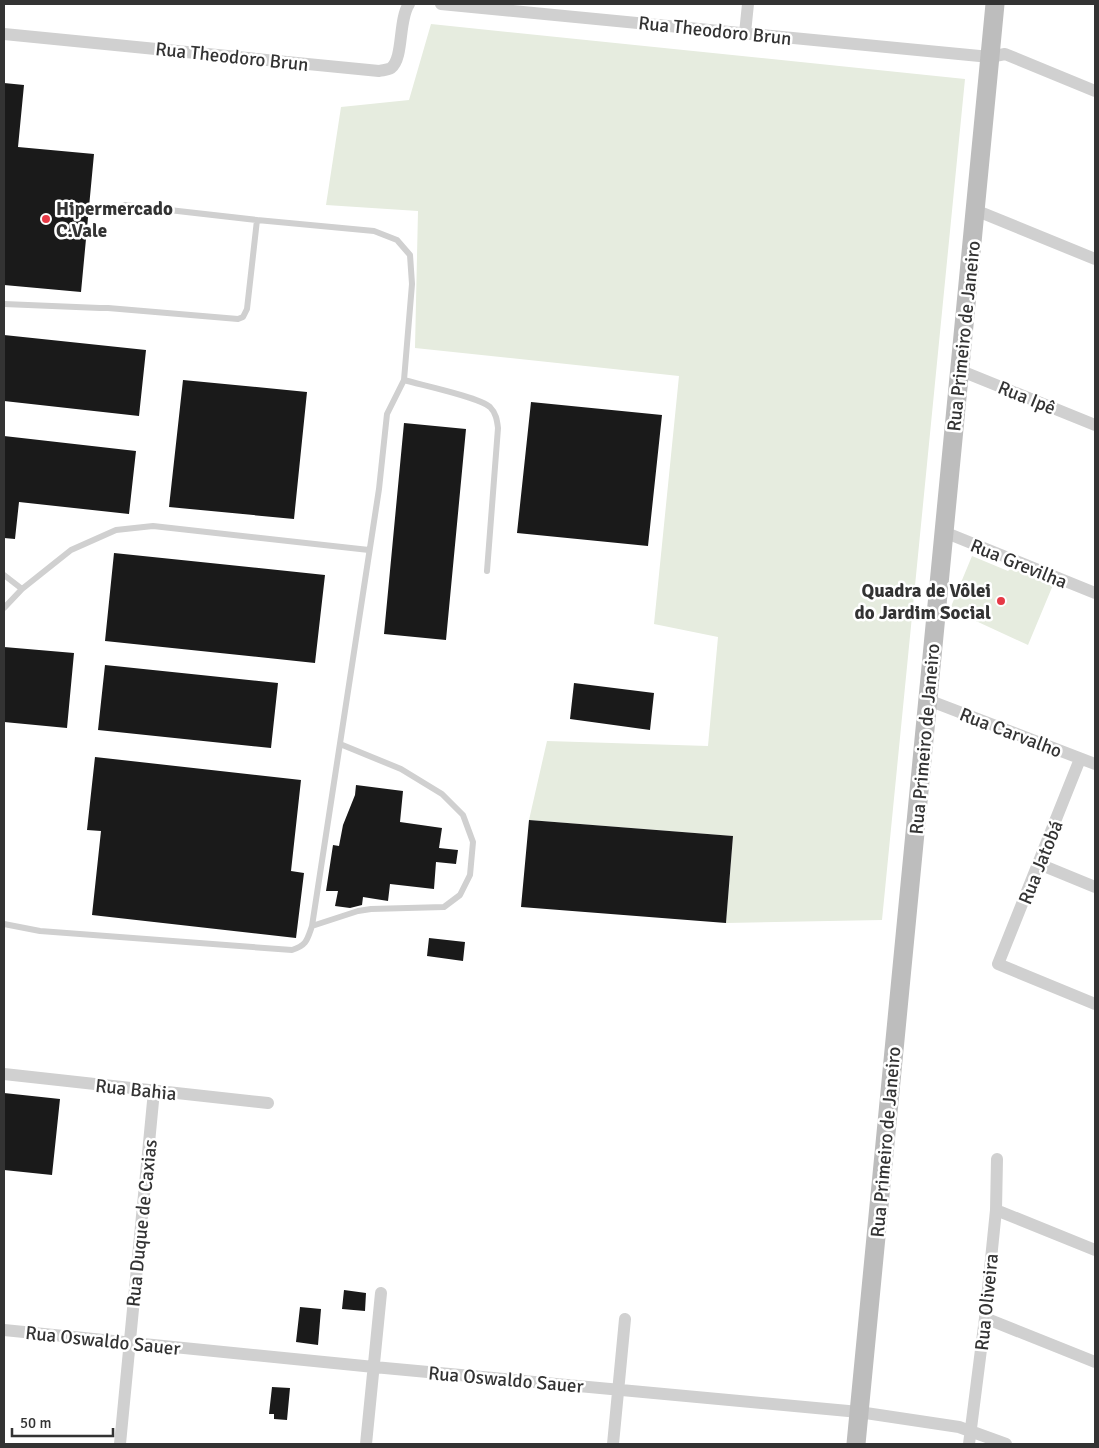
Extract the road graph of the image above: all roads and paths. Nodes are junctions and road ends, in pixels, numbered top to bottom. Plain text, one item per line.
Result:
1 (409, 4) edge
2 (441, 4) edge
3 (748, 4) edge
4 (995, 4) edge
5 (511, 7) edge
6 (745, 33) junction
7 (4, 34) edge
8 (990, 57) junction
9 (1095, 91) edge
10 (125, 205) dead end
11 (975, 210) junction
12 (256, 220) junction
13 (1095, 259) edge
14 (4, 304) edge
15 (959, 370) junction
16 (404, 380) junction
17 (1095, 425) edge
18 (944, 532) junction
19 (369, 550) junction
20 (488, 571) dead end
21 (4, 575) edge
22 (22, 589) junction
23 (1095, 593) edge
24 (4, 608) edge
25 (928, 700) junction
26 (340, 744) junction
27 (1080, 759) junction
28 (1095, 764) edge
29 (1039, 864) junction
30 (1095, 887) edge
31 (4, 924) edge
32 (312, 926) junction
33 (1095, 1004) edge
34 (4, 1074) edge
35 (154, 1090) junction
36 (268, 1103) dead end
37 (997, 1158) dead end
38 (996, 1210) junction
39 (1095, 1250) edge
40 (382, 1293) dead end
41 (985, 1318) junction
42 (625, 1319) dead end
43 (4, 1330) edge
44 (129, 1342) junction
45 (1095, 1362) edge
46 (374, 1367) junction
47 (619, 1389) junction
48 (860, 1412) junction
49 (971, 1430) junction
50 (120, 1444) edge
51 (366, 1444) edge
52 (613, 1444) edge
53 (856, 1444) edge
54 (969, 1444) edge
55 (1006, 1444) edge

1 - 7 street, Rua Theodoro Brun
2 - 5 street, Rua Theodoro Brun
3 - 6 street
4 - 8 street, Rua Primeiro de Janeiro
5 - 6 street, Rua Theodoro Brun
6 - 8 street, Rua Theodoro Brun
8 - 9 street, Rua Theodoro Brun
8 - 11 street, Rua Primeiro de Janeiro
10 - 12 lane
11 - 13 street
11 - 15 street, Rua Primeiro de Janeiro
12 - 14 lane
12 - 16 lane
15 - 17 street, Rua Ipê
15 - 18 street, Rua Primeiro de Janeiro
16 - 19 lane
16 - 20 lane
18 - 23 street, Rua Grevilha
18 - 25 street, Rua Primeiro de Janeiro
19 - 22 lane
19 - 26 lane
21 - 22 lane
22 - 24 lane
25 - 27 street, Rua Carvalho
25 - 48 street, Rua Primeiro de Janeiro
26 - 32 lane
26 - 32 lane
27 - 28 street, Rua Carvalho
27 - 29 street, Rua Jatobá
29 - 30 street
29 - 33 street, Rua Jatobá
31 - 32 lane
34 - 35 street, Rua Bahia
35 - 36 street, Rua Bahia
35 - 44 street, Rua Duque de Caxias
37 - 38 street, Rua Oliveira
38 - 39 street
38 - 41 street, Rua Oliveira
40 - 46 street
41 - 45 street
41 - 49 street, Rua Oliveira
42 - 47 street
43 - 44 street, Rua Oswaldo Sauer
44 - 46 street, Rua Oswaldo Sauer
44 - 50 street, Rua Duque de Caxias
46 - 47 street, Rua Oswaldo Sauer
46 - 51 street
47 - 48 street, Rua Oswaldo Sauer
47 - 52 street
48 - 49 street, Rua Oswaldo Sauer
48 - 53 street, Rua Primeiro de Janeiro
49 - 54 street, Rua Oliveira
49 - 55 street, Rua Oswaldo Sauer

